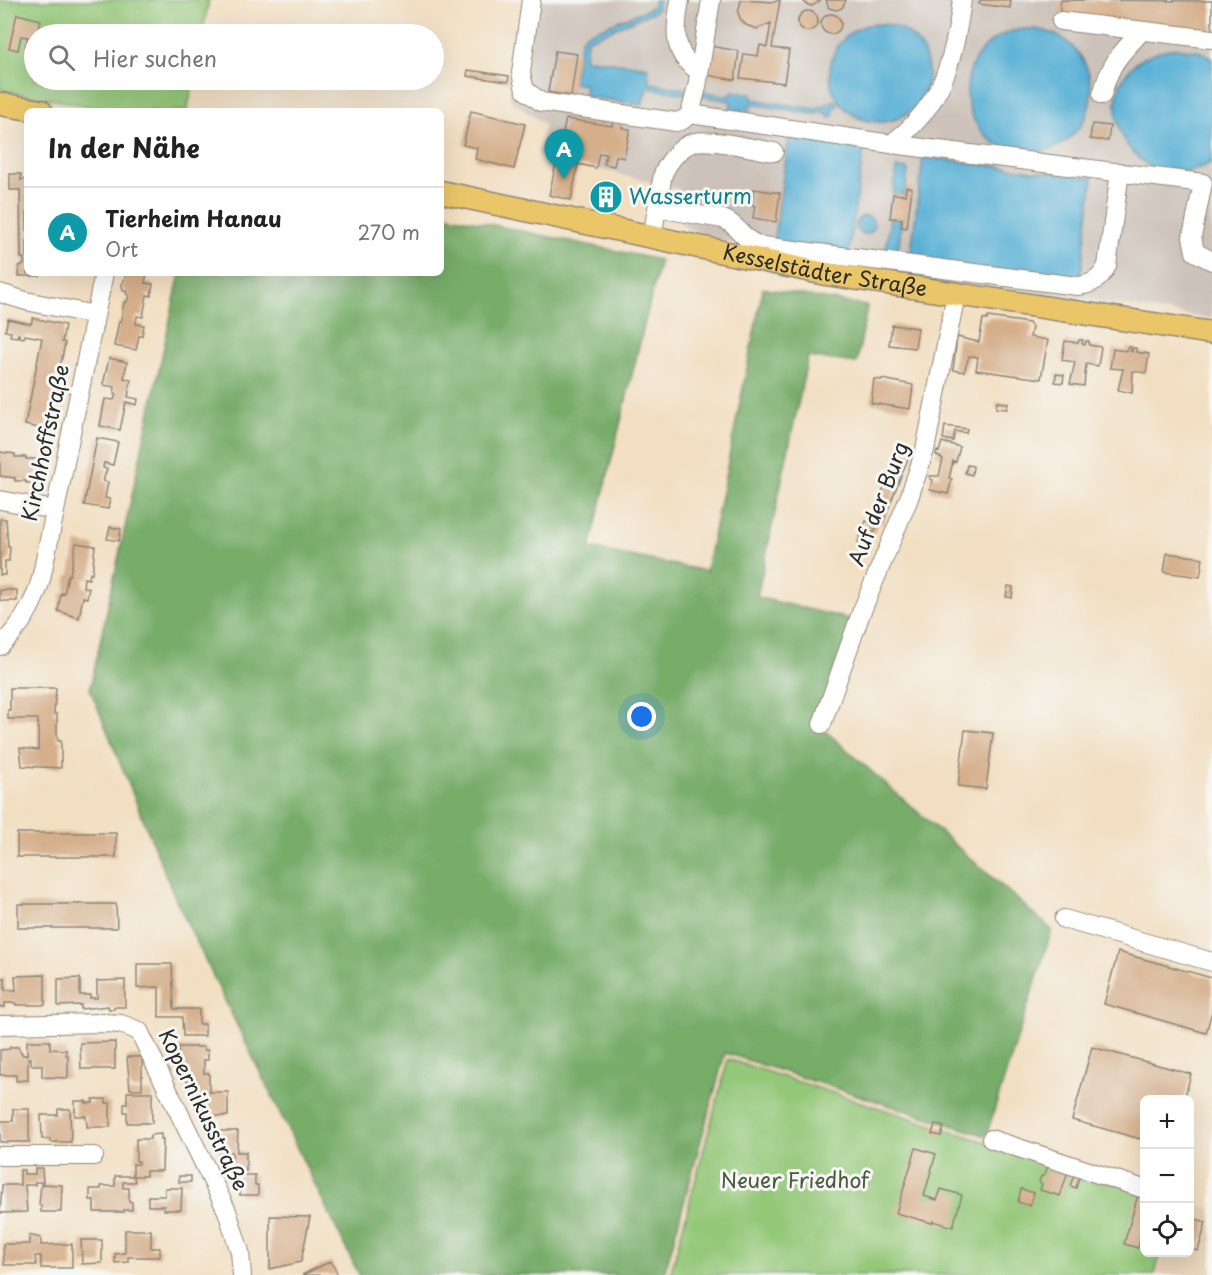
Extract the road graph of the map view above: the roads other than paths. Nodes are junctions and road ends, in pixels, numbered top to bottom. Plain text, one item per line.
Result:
1 (531, 0) edge
2 (680, 0) edge
3 (711, 0) edge
4 (962, 0) edge
5 (1061, 21) dead end
6 (1142, 31) junction
7 (1212, 39) edge
8 (1102, 95) dead end
9 (693, 98) junction
10 (0, 104) edge
11 (24, 108) edge
12 (696, 142) junction
13 (891, 144) junction
14 (774, 152) dead end
15 (1120, 172) junction
16 (1208, 181) edge
17 (444, 193) edge
18 (657, 208) junction
19 (652, 237) junction
20 (1212, 261) edge
21 (103, 276) edge
22 (0, 293) edge
23 (956, 294) junction
24 (95, 315) junction
25 (1212, 333) edge
26 (0, 500) edge
27 (55, 510) junction
28 (0, 646) edge
29 (822, 724) dead end
30 (1064, 919) dead end
31 (1212, 962) edge
32 (0, 1025) edge
33 (991, 1139) dead end
34 (0, 1156) edge
35 (94, 1156) dead end
36 (1140, 1188) edge
37 (242, 1275) edge

1 - 9 street
2 - 9 street
3 - 9 street
4 - 13 street
5 - 6 street
6 - 7 street
6 - 8 street
9 - 12 street
9 - 13 street
10 - 11 main road
12 - 14 street
12 - 18 street
13 - 15 street
15 - 16 street
15 - 18 street
16 - 20 street
17 - 19 main road, Kesselstädter Straße
18 - 19 street
19 - 23 main road, Kesselstädter Straße
21 - 24 street, Kirchhoffstraße
22 - 24 street
23 - 25 main road, Kesselstädter Straße
23 - 29 street, Auf der Burg
24 - 27 street, Kirchhoffstraße
26 - 27 street
27 - 28 street, Kirchhoffstraße
30 - 31 street
32 - 37 street, Kopernikusstraße
33 - 36 street
34 - 35 street

